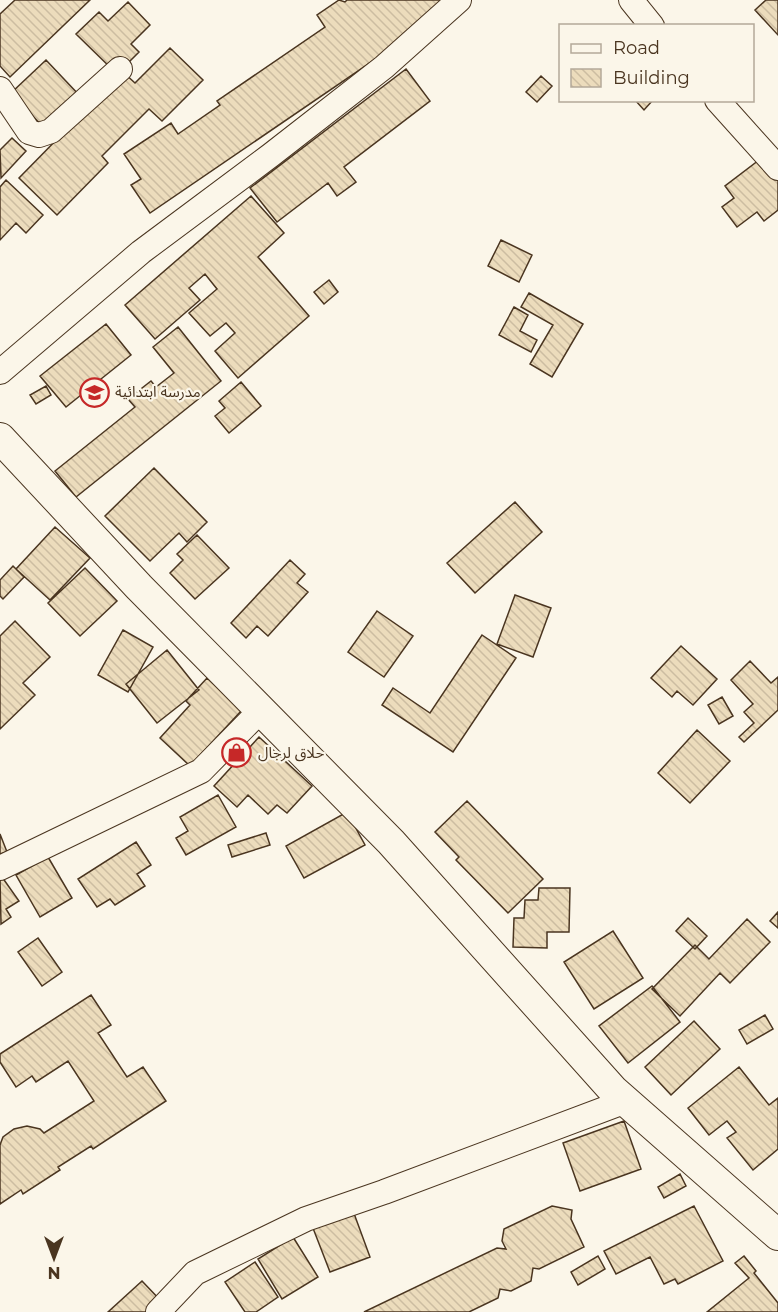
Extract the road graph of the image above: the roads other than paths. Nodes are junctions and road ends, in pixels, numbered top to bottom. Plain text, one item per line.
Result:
1 (459, 0) edge
2 (631, 0) edge
3 (650, 24) edge
4 (120, 69) dead end
5 (0, 88) edge
6 (719, 102) edge
7 (778, 168) edge
8 (0, 372) edge
9 (0, 438) edge
10 (261, 710) junction
11 (0, 868) edge
12 (626, 1101) junction
13 (778, 1234) edge
14 (158, 1312) edge

1 - 8 street
2 - 3 street
4 - 5 street
6 - 7 street
9 - 10 main road
10 - 11 street
10 - 12 main road
12 - 13 main road
12 - 14 street

